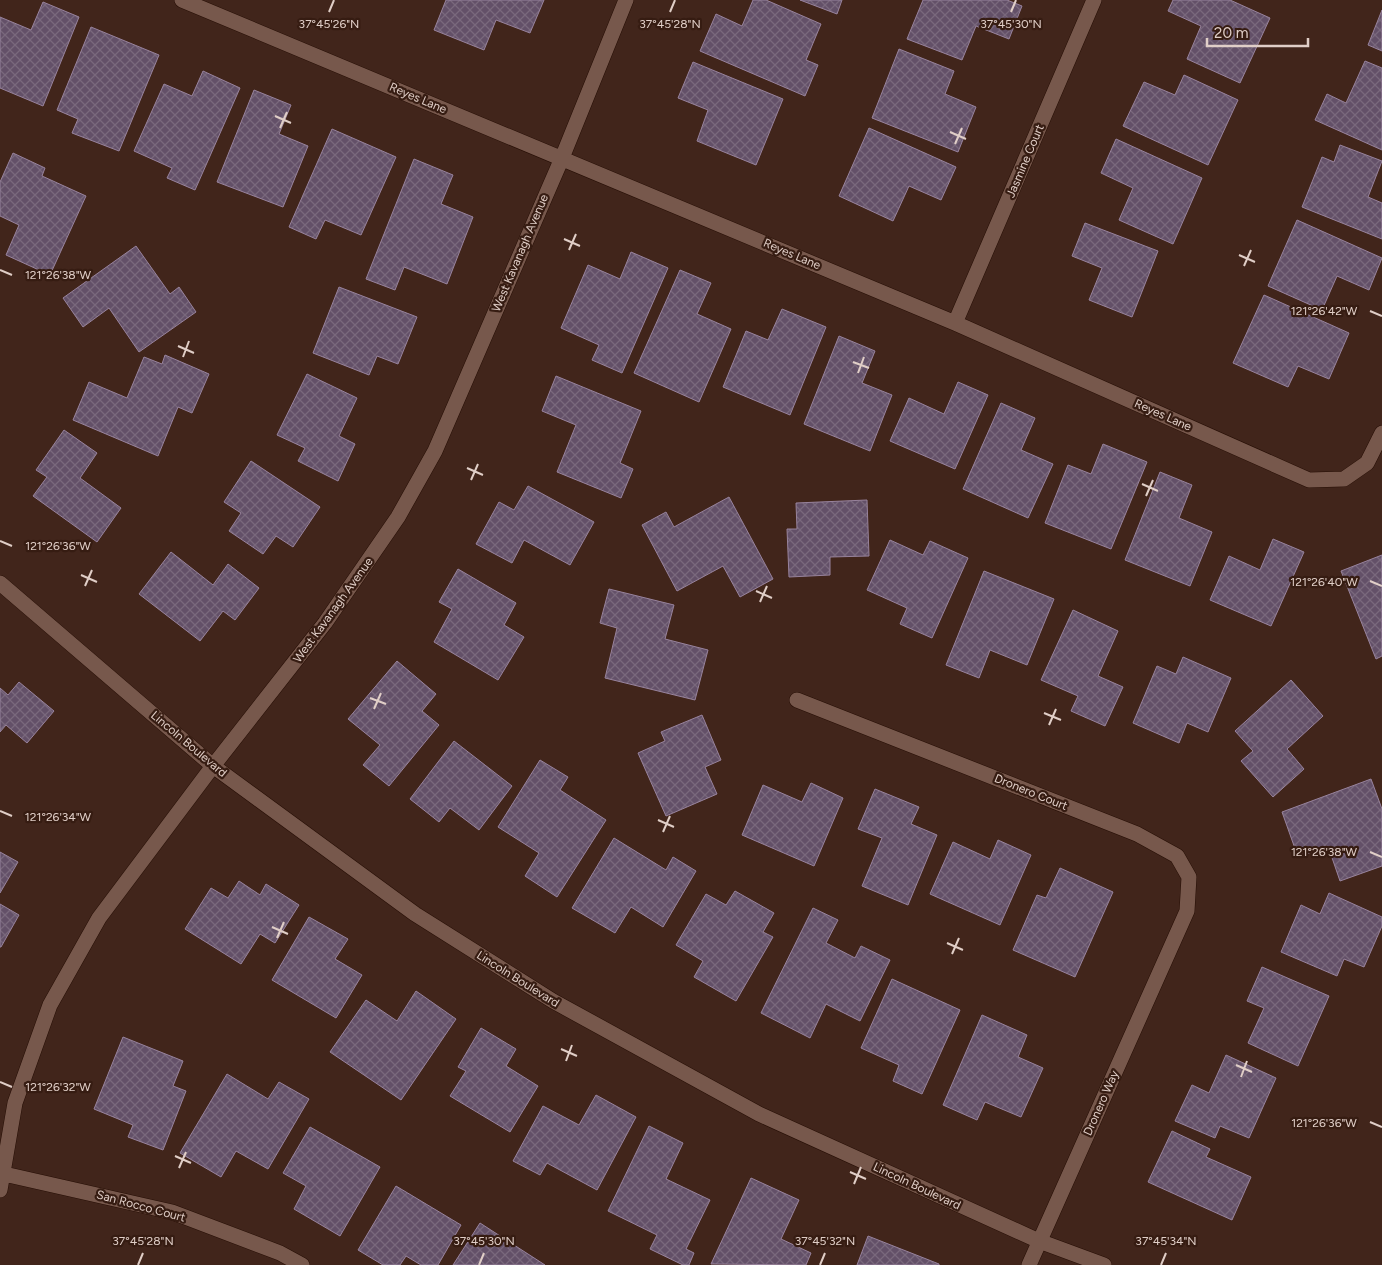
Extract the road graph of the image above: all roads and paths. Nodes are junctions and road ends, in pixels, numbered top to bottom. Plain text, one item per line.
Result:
1 (182, 0) edge
2 (626, 0) edge
3 (1094, 0) edge
4 (562, 158) junction
5 (955, 323) junction
6 (1382, 433) edge
7 (0, 584) edge
8 (797, 700) dead end
9 (213, 766) junction
10 (1174, 942) joint
11 (2, 1173) edge
12 (0, 1190) edge
13 (1039, 1241) junction
14 (302, 1265) edge
15 (1029, 1265) edge
16 (1104, 1265) edge

1 - 4 street, Reyes Lane
2 - 4 street, West Kavanagh Avenue
3 - 5 street, Jasmine Court
4 - 5 street, Reyes Lane
4 - 9 street, West Kavanagh Avenue
5 - 6 street, Reyes Lane
7 - 9 street, Lincoln Boulevard
8 - 10 street, Dronero Court
9 - 11 street, West Kavanagh Avenue
9 - 13 street, Lincoln Boulevard
10 - 13 street, Dronero Way
11 - 12 street, West Kavanagh Avenue
11 - 14 street, San Rocco Court
13 - 15 street, Dronero Way
13 - 16 street, Lincoln Boulevard

